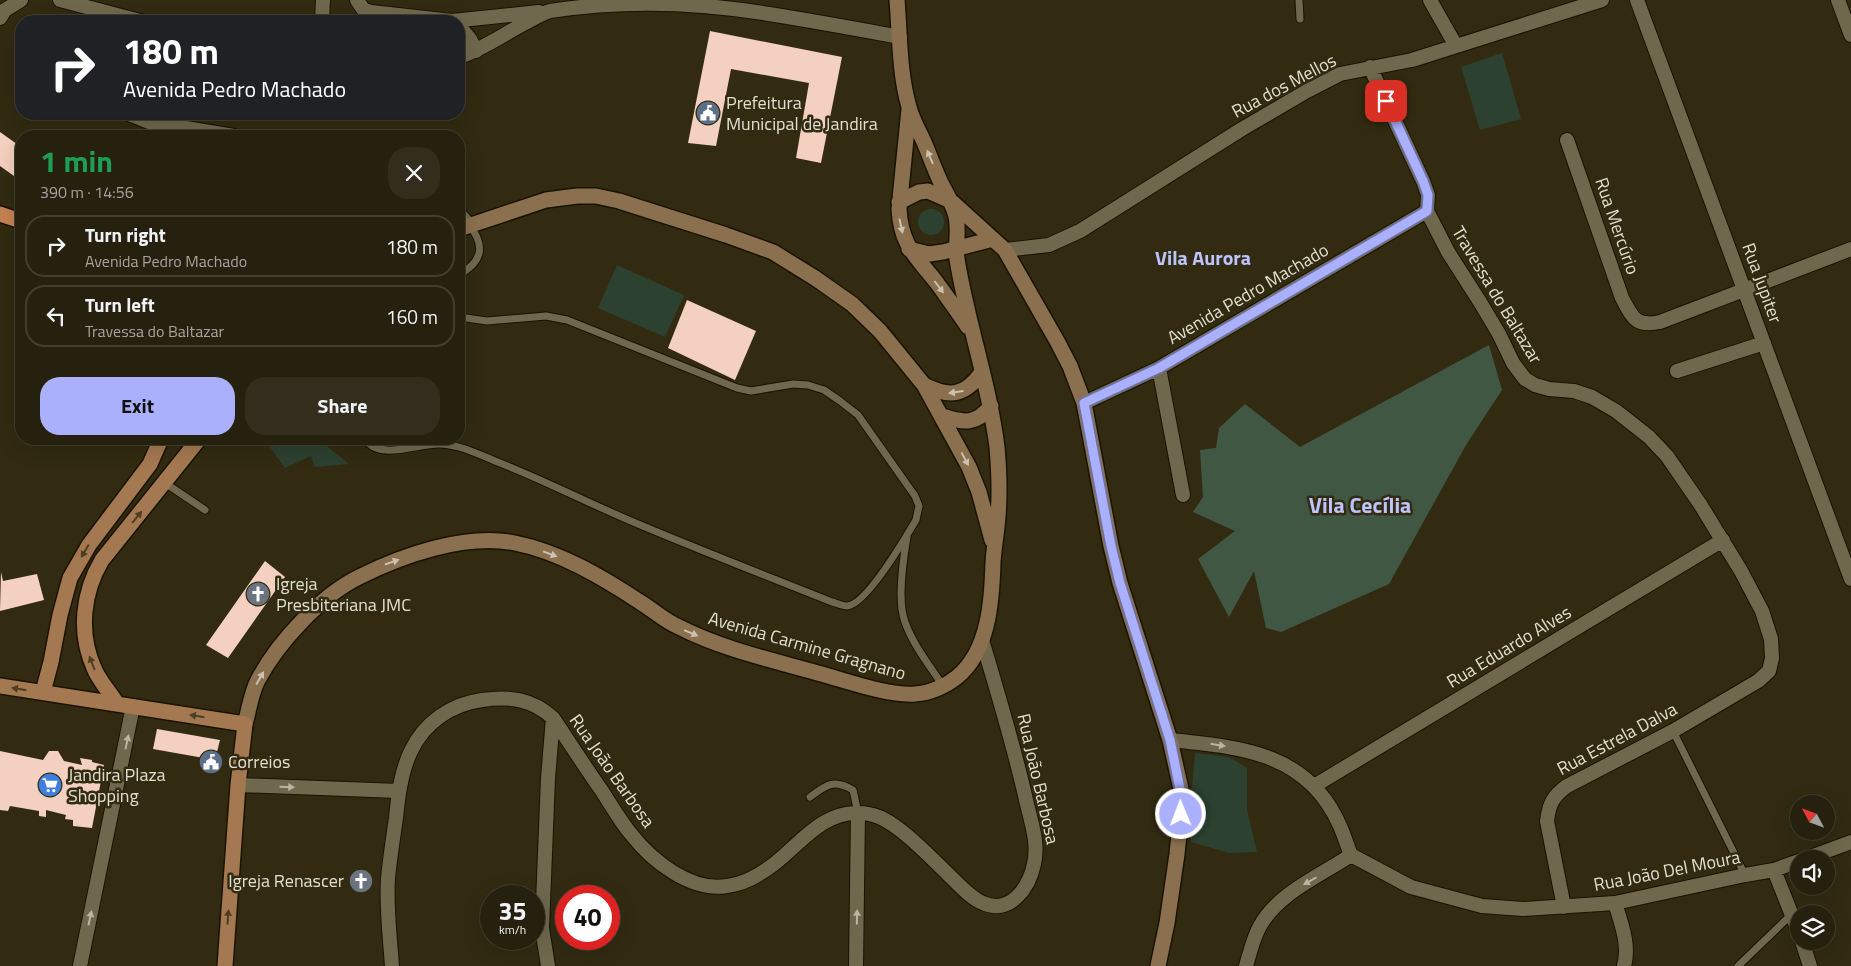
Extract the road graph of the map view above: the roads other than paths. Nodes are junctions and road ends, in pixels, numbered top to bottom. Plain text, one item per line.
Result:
1 (21, 0) edge
2 (60, 0) edge
3 (323, 0) edge
4 (357, 0) edge
5 (897, 0) edge
6 (1299, 0) edge
7 (1430, 0) edge
8 (1602, 0) edge
9 (1637, 0) edge
10 (1838, 0) edge
11 (712, 2) edge
12 (548, 11) junction
13 (117, 15) edge
14 (322, 15) edge
15 (398, 15) edge
16 (0, 18) edge
17 (1300, 19) dead end
18 (465, 20) edge
19 (465, 33) edge
20 (1851, 35) edge
21 (900, 37) junction
22 (1456, 46) junction
23 (476, 51) junction
24 (465, 55) edge
25 (1370, 67) junction
26 (909, 108) junction
27 (144, 120) edge
28 (198, 130) edge
29 (1567, 140) dead end
30 (951, 201) junction
31 (900, 202) junction
32 (1427, 211) junction
33 (0, 214) edge
34 (15, 219) edge
35 (465, 227) edge
36 (465, 228) edge
37 (993, 239) junction
38 (909, 249) junction
39 (956, 249) junction
40 (1851, 249) edge
41 (1005, 250) junction
42 (465, 272) edge
43 (1744, 289) junction
44 (465, 318) edge
45 (971, 332) junction
46 (1764, 343) junction
47 (1159, 368) junction
48 (1677, 371) dead end
49 (982, 372) junction
50 (924, 385) junction
51 (1084, 403) junction
52 (991, 406) junction
53 (942, 416) junction
54 (158, 445) edge
55 (194, 445) edge
56 (372, 445) edge
57 (424, 445) edge
58 (450, 445) edge
59 (165, 483) junction
60 (1183, 494) dead end
61 (205, 510) dead end
62 (907, 534) junction
63 (1723, 540) junction
64 (994, 546) junction
65 (1851, 578) edge
66 (982, 640) junction
67 (1768, 672) joint
68 (0, 686) edge
69 (943, 686) junction
70 (42, 692) junction
71 (118, 704) junction
72 (133, 706) junction
73 (553, 718) junction
74 (245, 724) junction
75 (1673, 732) junction
76 (1170, 740) junction
77 (238, 785) junction
78 (1314, 786) junction
79 (399, 791) junction
80 (810, 797) dead end
81 (858, 813) junction
82 (1851, 842) edge
83 (1829, 850) edge
84 (1351, 855) junction
85 (1790, 864) edge
86 (1774, 870) junction
87 (1745, 875) junction
88 (1615, 903) junction
89 (1564, 907) junction
90 (1790, 909) edge
91 (1790, 916) edge
92 (1805, 950) edge
93 (80, 966) edge
94 (225, 966) edge
95 (392, 966) edge
96 (548, 966) edge
97 (856, 966) edge
98 (1158, 966) edge
99 (1246, 966) edge
100 (1624, 966) edge
101 (1738, 966) edge
102 (1810, 966) edge

1 - 16 street
2 - 13 street
3 - 14 street
4 - 15 street
5 - 21 street, Avenida Carmine Gragnano
6 - 17 lane
7 - 22 street
8 - 22 street, Rua dos Mellos
9 - 43 street, Rua Jupiter
10 - 20 street
11 - 12 street
11 - 21 street
12 - 18 street
12 - 23 street
19 - 23 street
21 - 26 street, Avenida Carmine Gragnano
22 - 25 street, Rua dos Mellos
23 - 24 street
25 - 32 street, Travessa do Baltazar
25 - 41 street, Rua dos Mellos
30 -> 26 street, Avenida Carmine Gragnano
26 - 31 street, Avenida Carmine Gragnano
27 - 28 street
29 - 43 street, Rua Mercúrio
30 - 31 street
30 - 37 street
30 - 39 street, Avenida Carmine Gragnano
31 -> 38 street, Avenida Carmine Gragnano
32 - 47 street, Avenida Pedro Machado
32 - 63 street, Travessa do Baltazar
33 - 34 highway
35 - 50 street
36 - 42 lane
37 - 39 street
37 - 41 street
38 - 39 street
38 -> 45 street, Avenida Carmine Gragnano
39 - 45 street, Avenida Carmine Gragnano
40 - 43 street
41 - 51 street
43 - 46 street, Rua Jupiter
44 - 62 lane
45 - 49 street, Avenida Carmine Gragnano
46 - 48 street
46 - 65 street, Rua Jupiter
47 - 51 street, Avenida Pedro Machado
47 - 60 street
49 -> 50 street
49 - 52 street, Avenida Carmine Gragnano
50 - 53 street
51 - 76 street
52 - 53 street
52 - 64 street, Avenida Carmine Gragnano
53 -> 64 street
54 -> 70 main road
55 - 59 main road
56 - 57 lane
58 - 62 lane
59 - 61 lane
71 -> 59 main road
62 - 69 lane
63 - 67 street, Travessa do Baltazar
63 - 78 street, Rua Eduardo Alves
64 - 66 street, Avenida Carmine Gragnano
66 - 69 street, Avenida Carmine Gragnano
66 - 81 street, Rua João Barbosa
67 - 75 street, Rua Estrela Dalva
70 -> 68 main road
74 -> 69 street, Avenida Carmine Gragnano
70 - 71 main road
71 - 72 main road
74 -> 72 main road
93 -> 72 street
73 - 79 street, Rua João Barbosa
73 - 81 street, Rua João Barbosa
73 - 96 street
74 - 77 main road, Avenida Carmine Gragnano
75 - 87 lane
75 - 89 street, Rua Estrela Dalva
76 -> 78 street
76 - 98 street
77 -> 79 street
94 -> 77 main road, Avenida Carmine Gragnano
78 - 84 street
79 - 95 street, Rua João Barbosa
80 - 81 lane
97 -> 81 street
82 - 83 street
84 - 89 street, Rua João Del Moura
84 -> 99 street
85 - 86 street, Rua João Del Moura
86 - 87 street, Rua João Del Moura
86 - 90 street
87 - 88 street, Rua João Del Moura
88 - 89 street, Rua João Del Moura
88 - 100 street
91 - 101 lane
92 - 102 street

